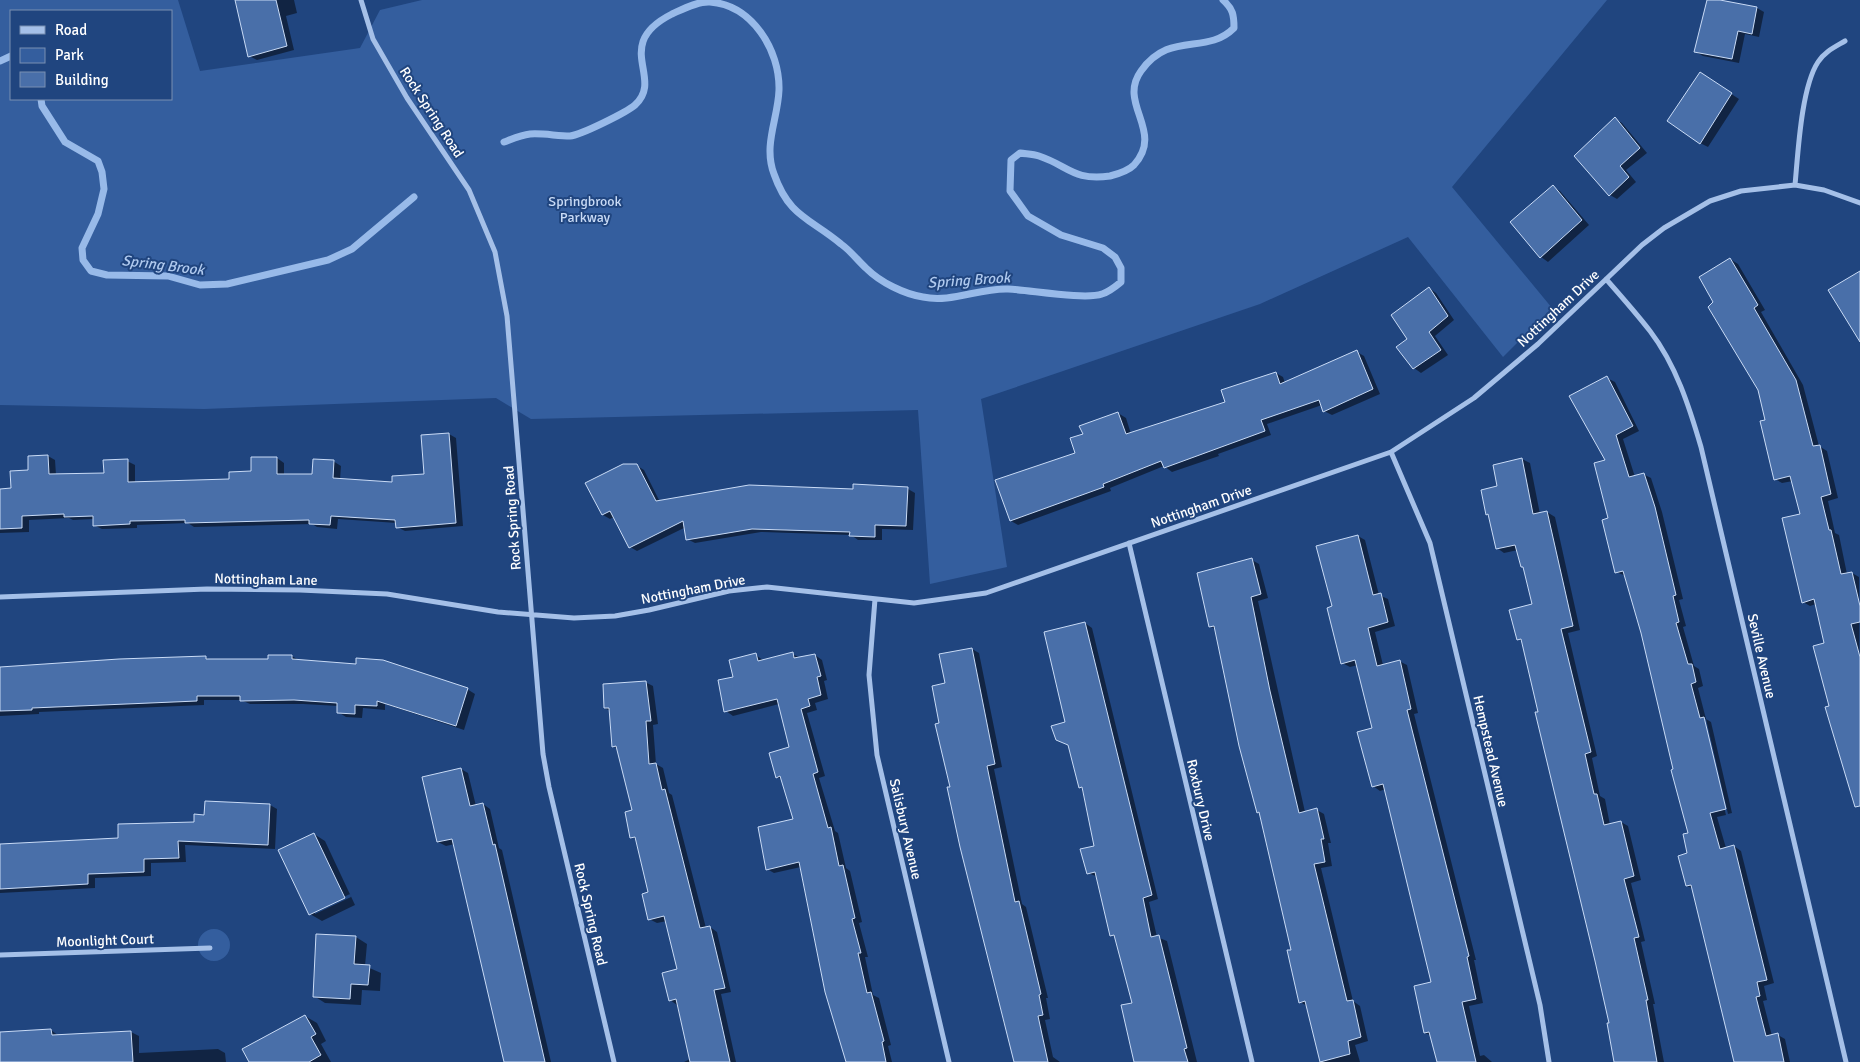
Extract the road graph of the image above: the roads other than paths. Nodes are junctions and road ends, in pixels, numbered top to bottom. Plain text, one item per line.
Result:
1 (360, 0) edge
2 (1845, 41) dead end
3 (1794, 185) junction
4 (1860, 203) edge
5 (1606, 279) junction
6 (1391, 452) junction
7 (1128, 543) junction
8 (0, 597) edge
9 (875, 599) junction
10 (530, 616) junction
11 (210, 948) dead end
12 (0, 955) edge
13 (614, 1062) edge
14 (949, 1062) edge
15 (1252, 1062) edge
16 (1549, 1062) edge
17 (1846, 1062) edge

1 - 10 street, Rock Spring Road
2 - 3 street
3 - 4 street, Nottingham Drive
3 - 5 street, Nottingham Drive
5 - 6 street, Nottingham Drive
5 - 17 street, Seville Avenue
6 - 7 street, Nottingham Drive
6 - 16 street, Hempstead Avenue
7 - 9 street, Nottingham Drive
7 - 15 street, Roxbury Drive
8 - 10 street, Nottingham Lane
9 - 10 street, Nottingham Drive
9 - 14 street, Salisbury Avenue
10 - 13 street, Rock Spring Road
11 - 12 street, Moonlight Court

